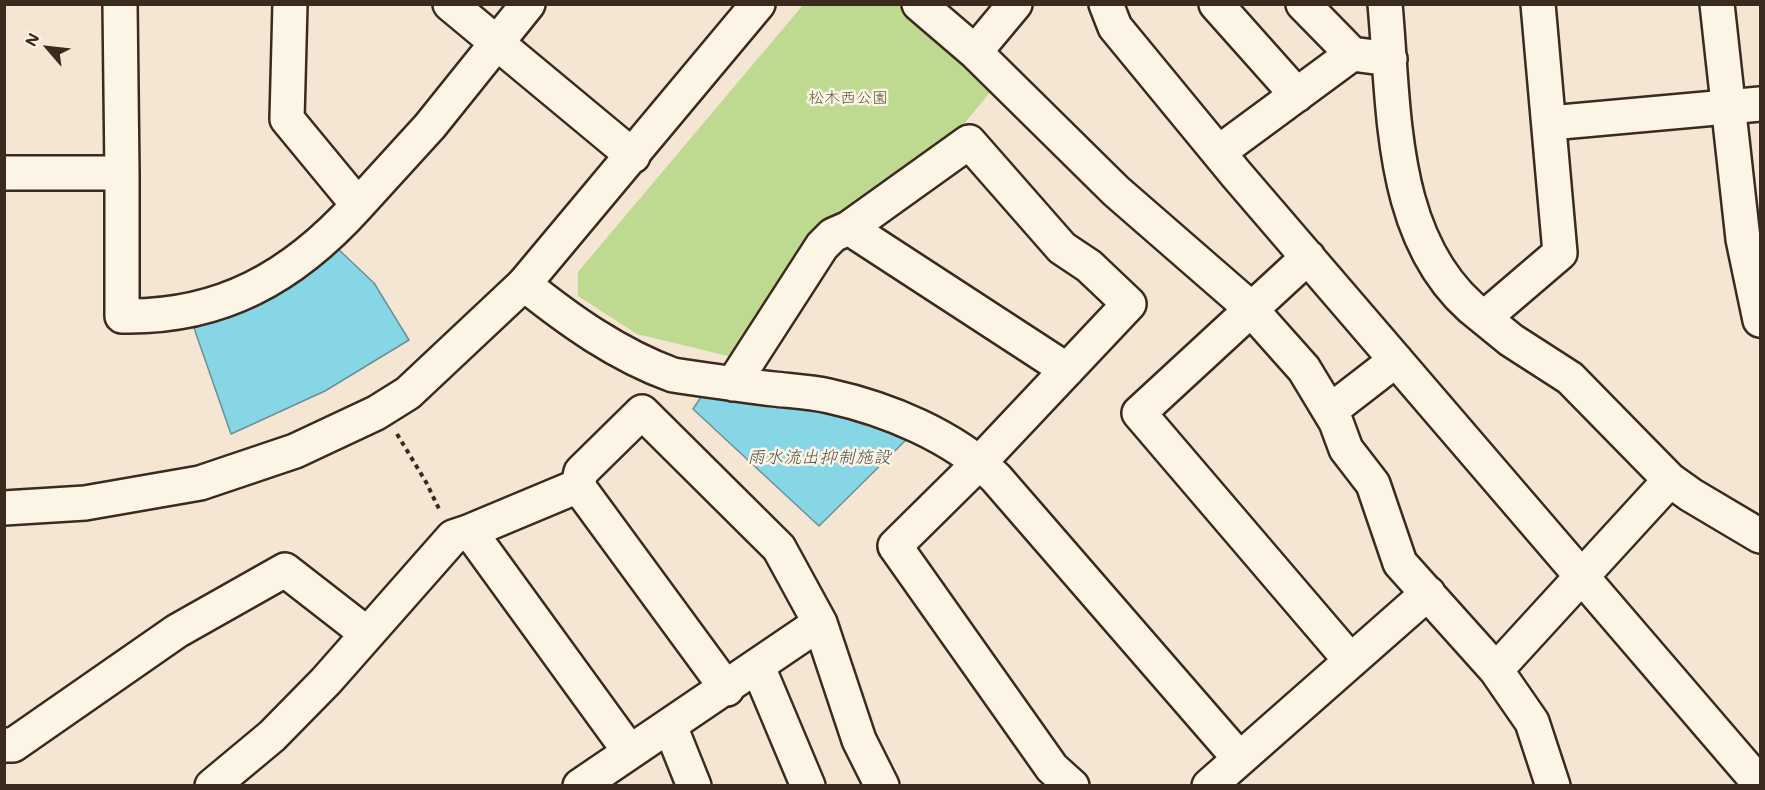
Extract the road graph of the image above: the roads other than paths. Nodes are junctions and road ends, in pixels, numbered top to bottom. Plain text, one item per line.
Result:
1 (120, 4) edge
2 (290, 4) edge
3 (450, 4) edge
4 (528, 4) edge
5 (758, 4) edge
6 (919, 4) edge
7 (1015, 4) edge
8 (1106, 4) edge
9 (1216, 4) edge
10 (1303, 4) edge
11 (1385, 4) edge
12 (1538, 4) edge
13 (1717, 4) edge
14 (497, 42) junction
15 (975, 52) junction
16 (1352, 54) junction
17 (1390, 59) junction
18 (1297, 95) junction
19 (1761, 104) edge
20 (1728, 106) junction
21 (1550, 123) junction
22 (1219, 152) junction
23 (633, 156) junction
24 (4, 173) edge
25 (122, 173) junction
26 (358, 205) junction
27 (849, 228) junction
28 (1308, 257) junction
29 (524, 284) junction
30 (1251, 310) junction
31 (1484, 318) junction
32 (1761, 320) edge
33 (1396, 360) junction
34 (1067, 370) junction
35 (733, 384) junction
36 (1330, 411) junction
37 (980, 462) junction
38 (1670, 480) junction
39 (578, 486) junction
40 (4, 507) edge
41 (460, 535) junction
42 (1761, 536) edge
43 (1582, 577) junction
44 (1428, 593) junction
45 (820, 623) junction
46 (366, 633) junction
47 (1351, 661) junction
48 (758, 667) junction
49 (1496, 670) junction
50 (727, 689) junction
51 (670, 726) junction
52 (4, 745) edge
53 (630, 752) junction
54 (1239, 758) junction
55 (1761, 784) edge
56 (212, 786) edge
57 (580, 786) edge
58 (694, 786) edge
59 (808, 786) edge
60 (882, 786) edge
61 (1072, 786) edge
62 (1209, 786) edge
63 (1553, 786) edge

1 - 25 street
2 - 26 street
3 - 14 street
4 - 14 street
5 - 23 street
6 - 15 street
7 - 15 street
8 - 22 street
9 - 18 street
10 - 16 street
11 - 17 street
12 - 21 street
13 - 20 street
14 - 23 street
14 - 26 street
15 - 30 street
16 - 17 street
16 - 18 street
17 - 31 street
18 - 22 street
19 - 20 street
20 - 21 street
20 - 32 street
21 - 31 street
22 - 28 street
23 - 29 street
24 - 25 street
25 - 26 street
27 - 34 street
27 - 34 street
27 - 35 street
28 - 30 street
28 - 33 street
29 - 35 street
29 - 40 street
30 - 36 street
30 - 47 street
31 - 38 street
33 - 36 street
33 - 43 street
34 - 37 street
35 - 37 street
36 - 44 street
37 - 54 street
37 - 61 street
38 - 42 street
38 - 43 street
39 - 41 street
39 - 45 street
39 - 50 street
41 - 46 street
41 - 53 street
43 - 49 street
43 - 55 street
44 - 47 street
44 - 49 street
45 - 48 street
45 - 60 street
46 - 52 street
46 - 56 street
47 - 54 street
48 - 50 street
48 - 59 street
49 - 63 street
50 - 51 street
51 - 53 street
51 - 58 street
53 - 57 street
54 - 62 street

